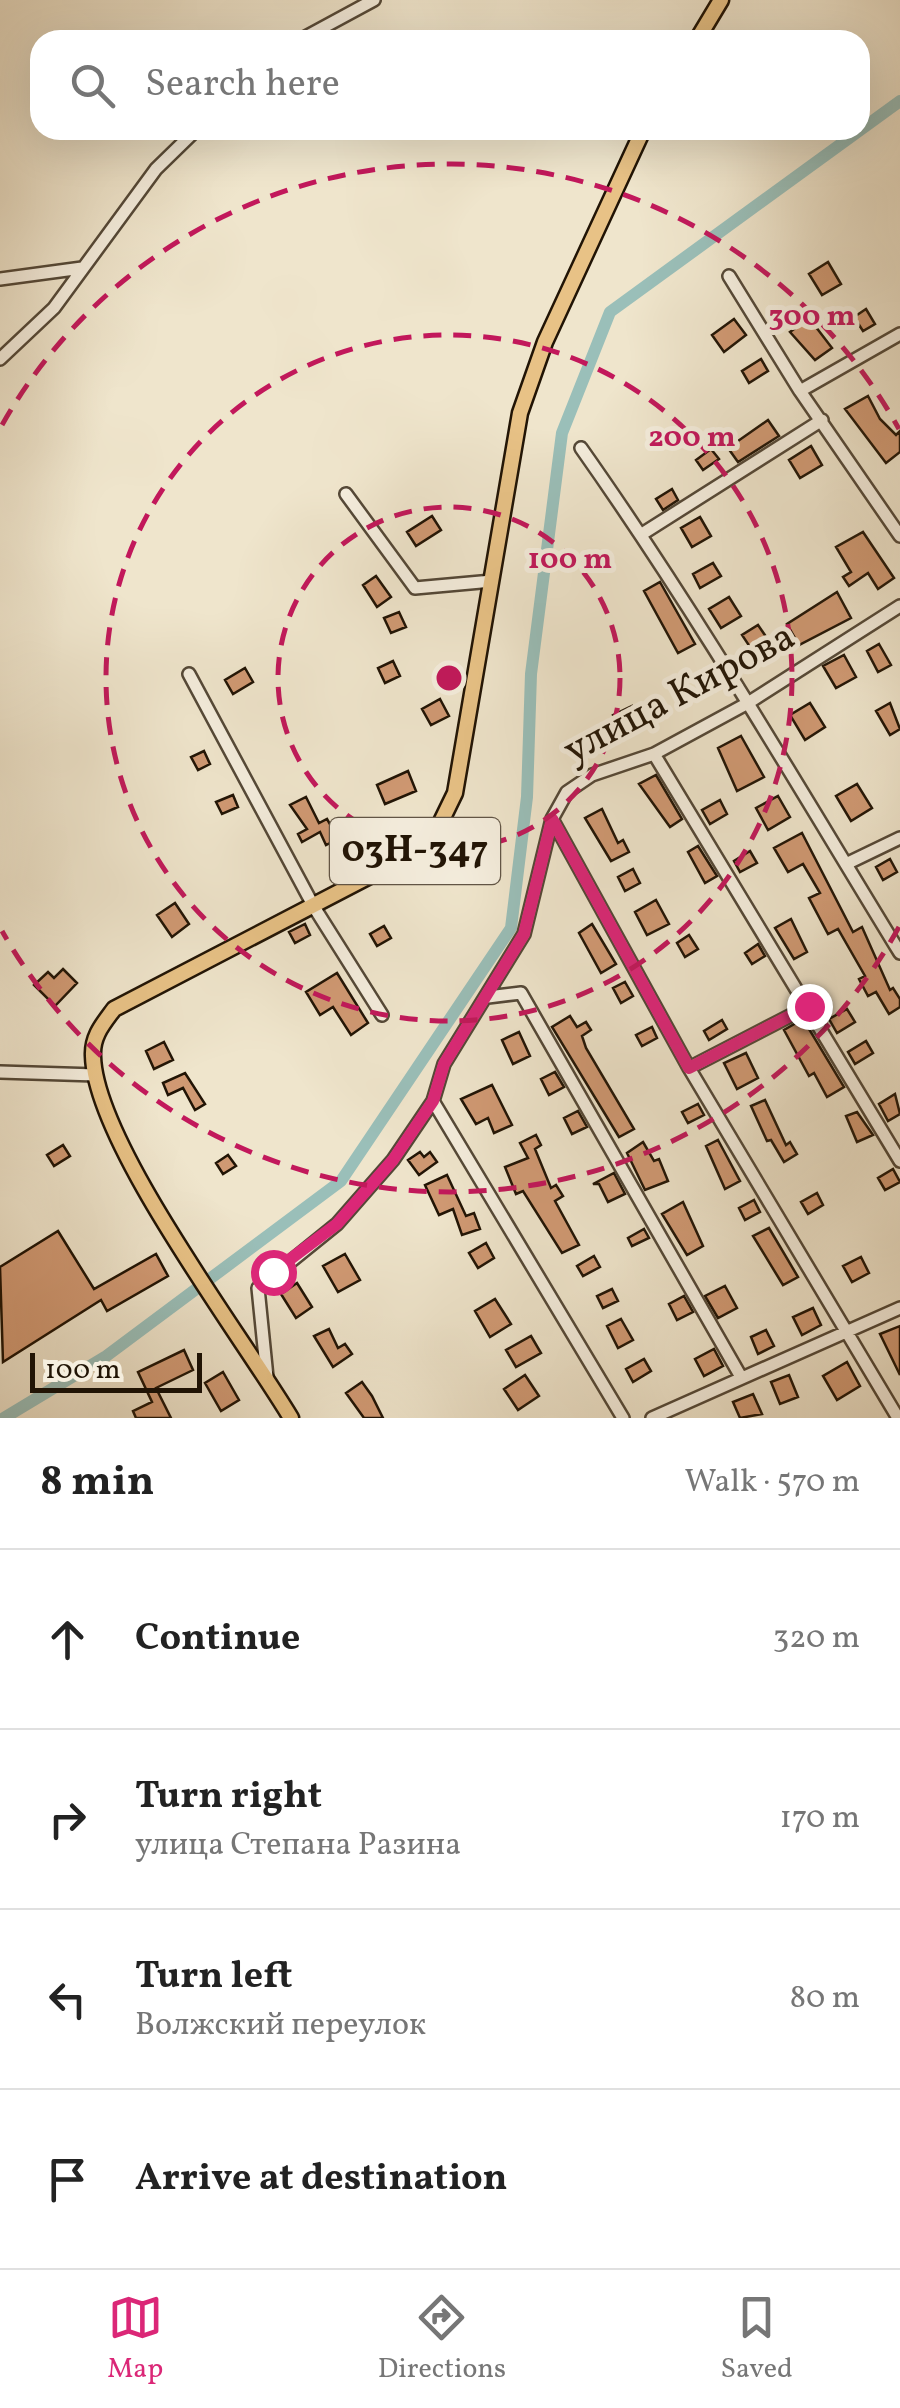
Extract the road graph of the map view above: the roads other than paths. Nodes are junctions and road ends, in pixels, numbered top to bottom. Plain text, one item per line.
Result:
1 (374, 0) edge
2 (720, 0) edge
3 (318, 30) edge
4 (703, 30) edge
5 (186, 140) edge
6 (638, 140) edge
7 (82, 268) junction
8 (729, 276) dead end
9 (0, 279) edge
10 (900, 334) edge
11 (0, 359) edge
12 (800, 391) junction
13 (822, 420) junction
14 (581, 448) dead end
15 (346, 494) dead end
16 (642, 534) junction
17 (900, 536) edge
18 (492, 581) junction
19 (900, 606) edge
20 (189, 674) dead end
21 (748, 703) junction
22 (654, 754) junction
23 (552, 819) junction
24 (900, 838) edge
25 (846, 864) junction
26 (314, 907) junction
27 (900, 954) edge
28 (488, 997) junction
29 (809, 1006) junction
30 (382, 1015) dead end
31 (689, 1068) junction
32 (0, 1072) edge
33 (96, 1075) junction
34 (433, 1101) junction
35 (900, 1161) edge
36 (900, 1308) edge
37 (846, 1330) junction
38 (742, 1377) junction
39 (267, 1379) junction
40 (290, 1418) edge
41 (623, 1418) edge
42 (652, 1418) edge
43 (898, 1418) edge

1 - 3 street
2 - 4 main road
5 - 7 street
6 - 18 main road, 03Н-347
7 - 9 street
7 - 11 street
8 - 12 street
10 - 12 street
12 - 13 street
13 - 16 street
13 - 17 street
14 - 16 street
15 - 18 street
16 - 21 street
18 - 26 main road, 03Н-347
19 - 21 street, улица Кирова
20 - 26 street
21 - 22 street, улица Кирова
21 - 25 street
22 - 23 street, улица Кирова
22 - 29 street
23 - 28 street
23 - 31 street
24 - 25 street
25 - 27 street
26 - 30 street
26 - 33 main road, 03Н-347
28 - 34 street
28 - 38 street
29 - 31 street
29 - 35 street
31 - 37 street
32 - 33 street
33 - 39 main road, 03Н-347
34 - 39 street
34 - 41 street
36 - 37 street
37 - 38 street
37 - 43 street
38 - 42 street
39 - 40 main road, 03Н-347

